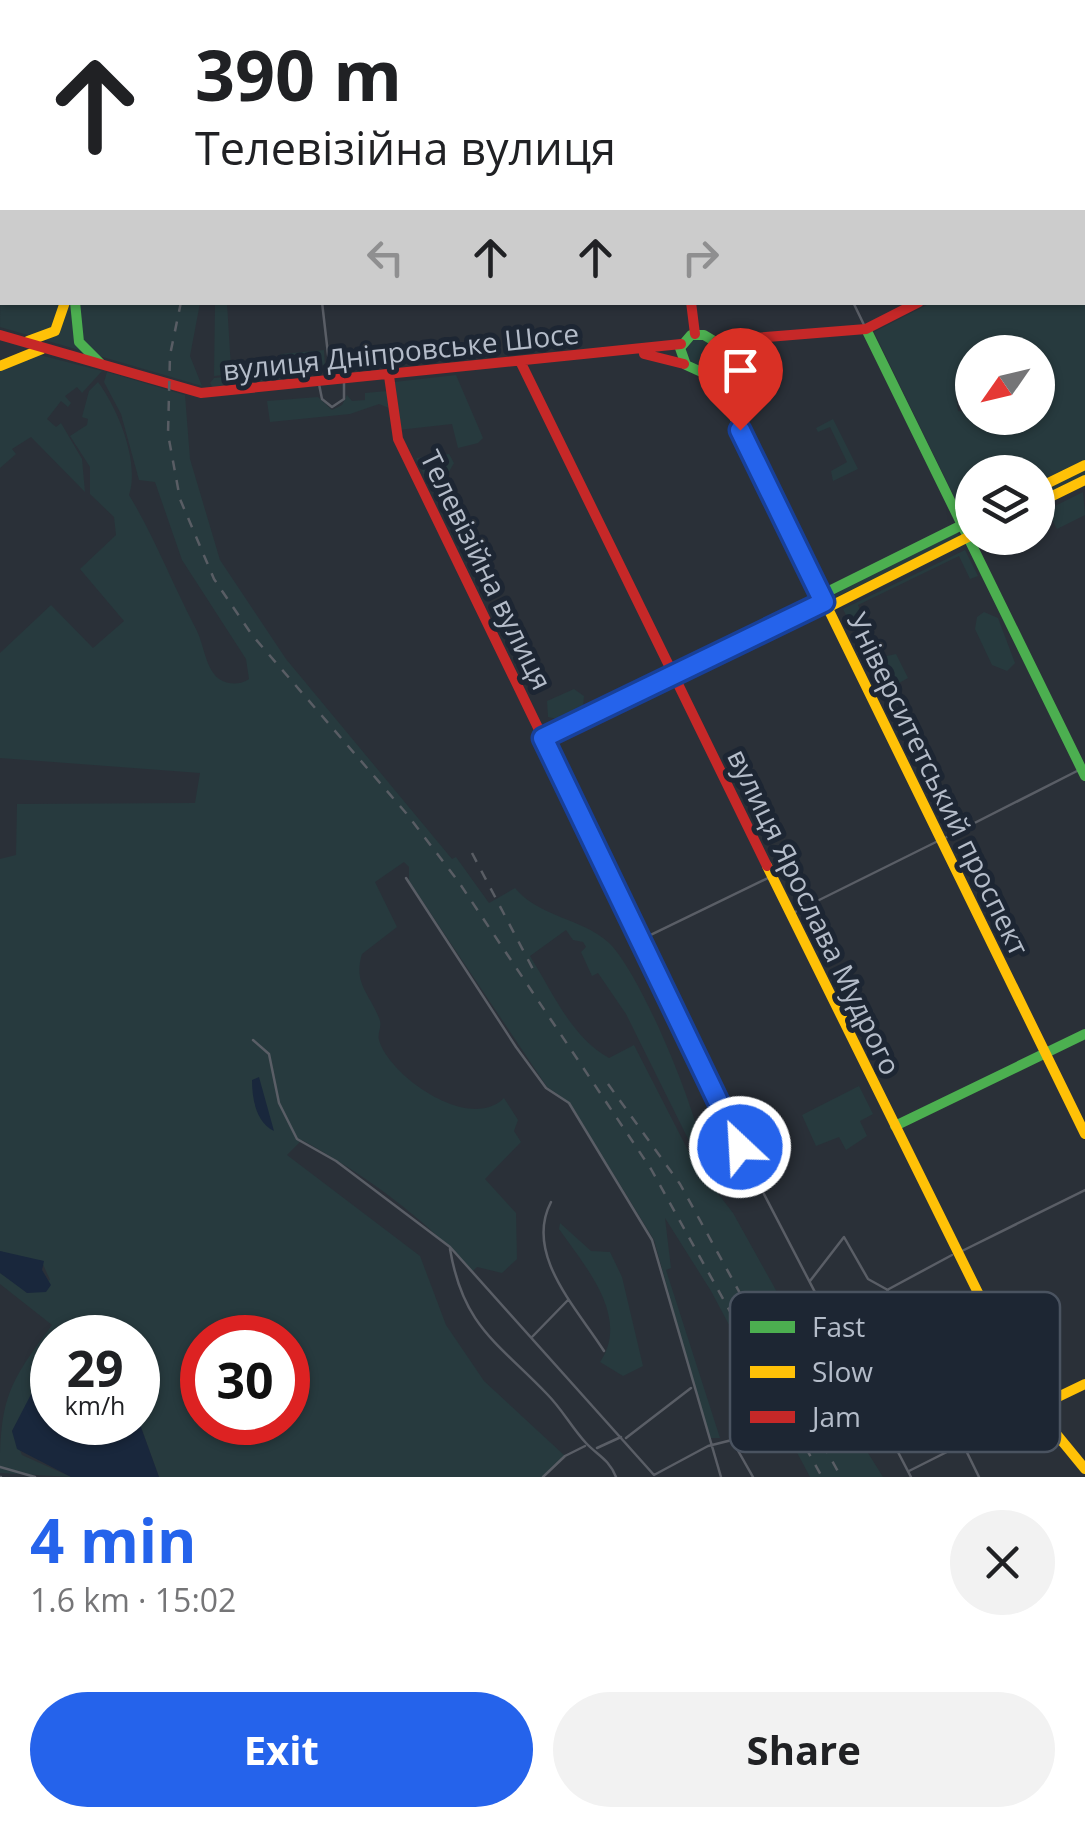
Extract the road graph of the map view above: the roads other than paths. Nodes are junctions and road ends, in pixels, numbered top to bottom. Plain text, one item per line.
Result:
1 (64, 305) edge
2 (75, 305) edge
3 (322, 305) edge
4 (691, 305) edge
5 (854, 305) edge
6 (913, 305) edge
7 (866, 328) junction
8 (0, 334) edge
9 (695, 334) junction
10 (23, 341) junction
11 (716, 341) junction
12 (747, 341) junction
13 (681, 344) junction
14 (46, 348) junction
15 (635, 352) junction
16 (521, 363) junction
17 (725, 364) junction
18 (686, 365) junction
19 (0, 366) edge
20 (103, 366) junction
21 (704, 375) junction
22 (389, 376) junction
23 (344, 380) junction
24 (325, 382) junction
25 (726, 400) junction
26 (1085, 465) edge
27 (1055, 480) edge
28 (1085, 480) edge
29 (1055, 495) edge
30 (955, 500) edge
31 (955, 530) edge
32 (955, 543) edge
33 (979, 555) edge
34 (824, 601) junction
35 (672, 676) junction
36 (543, 738) junction
37 (1083, 773) edge
38 (940, 840) junction
39 (771, 877) junction
40 (406, 878) dead end
41 (792, 914) junction
42 (642, 939) junction
43 (1085, 1034) edge
44 (253, 1040) dead end
45 (1045, 1052) junction
46 (895, 1126) junction
47 (1085, 1134) edge
48 (1085, 1190) edge
49 (552, 1202) dead end
50 (450, 1247) junction
51 (956, 1253) junction
52 (809, 1282) junction
53 (888, 1290) joint
54 (814, 1292) edge
55 (976, 1292) edge
56 (570, 1298) junction
57 (530, 1338) junction
58 (604, 1352) dead end
59 (1085, 1384) edge
60 (692, 1386) junction
61 (1060, 1396) edge
62 (624, 1438) junction
63 (1060, 1438) edge
64 (730, 1440) edge
65 (712, 1444) junction
66 (588, 1446) junction
67 (595, 1449) junction
68 (739, 1452) edge
69 (950, 1452) edge
70 (968, 1452) edge
71 (0, 1467) edge
72 (1085, 1469) edge
73 (910, 1474) edge
74 (654, 1476) edge
75 (34, 1477) edge
76 (543, 1477) edge
77 (616, 1477) edge
78 (721, 1477) edge
79 (753, 1477) edge
80 (979, 1477) edge

1 - 10 street
2 - 20 street
3 - 24 street
4 - 9 street
5 - 7 street
6 - 7 street
7 - 12 street
7 - 30 street
8 - 10 street, вулиця Дніпровське Шосе
9 - 11 street
9 - 13 street
10 - 14 street, вулиця Дніпровське Шосе
11 - 12 street
11 - 17 street
12 - 17 street
13 - 15 street, вулиця Дніпровське Шосе
13 - 18 street
14 - 19 street
14 - 20 street, вулиця Дніпровське Шосе
15 - 16 street, вулиця Дніпровське Шосе
15 - 18 street
16 - 22 street, вулиця Дніпровське Шосе
16 - 35 street, вулиця Ярослава Мудрого
17 - 21 street
17 - 25 street
18 - 21 street
20 - 24 street, вулиця Дніпровське Шосе
21 - 25 street
22 - 23 street, вулиця Дніпровське Шосе
22 - 36 street, Телевізійна вулиця
23 - 24 street, вулиця Дніпровське Шосе
23 - 24 street
25 - 34 street, Університетський проспект
26 - 27 street
28 - 29 street
31 - 34 street
32 - 34 street
33 - 37 street
34 - 35 street
34 - 38 street, Університетський проспект
35 - 36 street
35 - 39 street, вулиця Ярослава Мудрого
36 - 42 street, Телевізійна вулиця
37 - 38 street
38 - 41 street
38 - 45 street, Університетський проспект
39 - 41 street, вулиця Ярослава Мудрого
39 - 42 street
40 - 60 street
41 - 46 street, вулиця Ярослава Мудрого
42 - 52 street, Телевізійна вулиця
43 - 45 street
44 - 50 street
45 - 46 street
45 - 47 street, Університетський проспект
46 - 51 street, вулиця Ярослава Мудрого
48 - 51 street
49 - 56 street
50 - 57 street
50 - 66 street
51 - 53 street
51 - 55 street, вулиця Ярослава Мудрого
52 - 53 street
52 - 54 street, Телевізійна вулиця
56 - 57 street
56 - 58 street
57 - 62 street
59 - 61 street
60 - 62 street
60 - 65 street
62 - 67 street
62 - 74 street
63 - 72 street, вулиця Ярослава Мудрого
64 - 65 street
65 - 74 street
65 - 78 street
66 - 67 street
66 - 76 street
67 - 77 street
68 - 79 street
69 - 73 street
70 - 80 street
71 - 75 street

